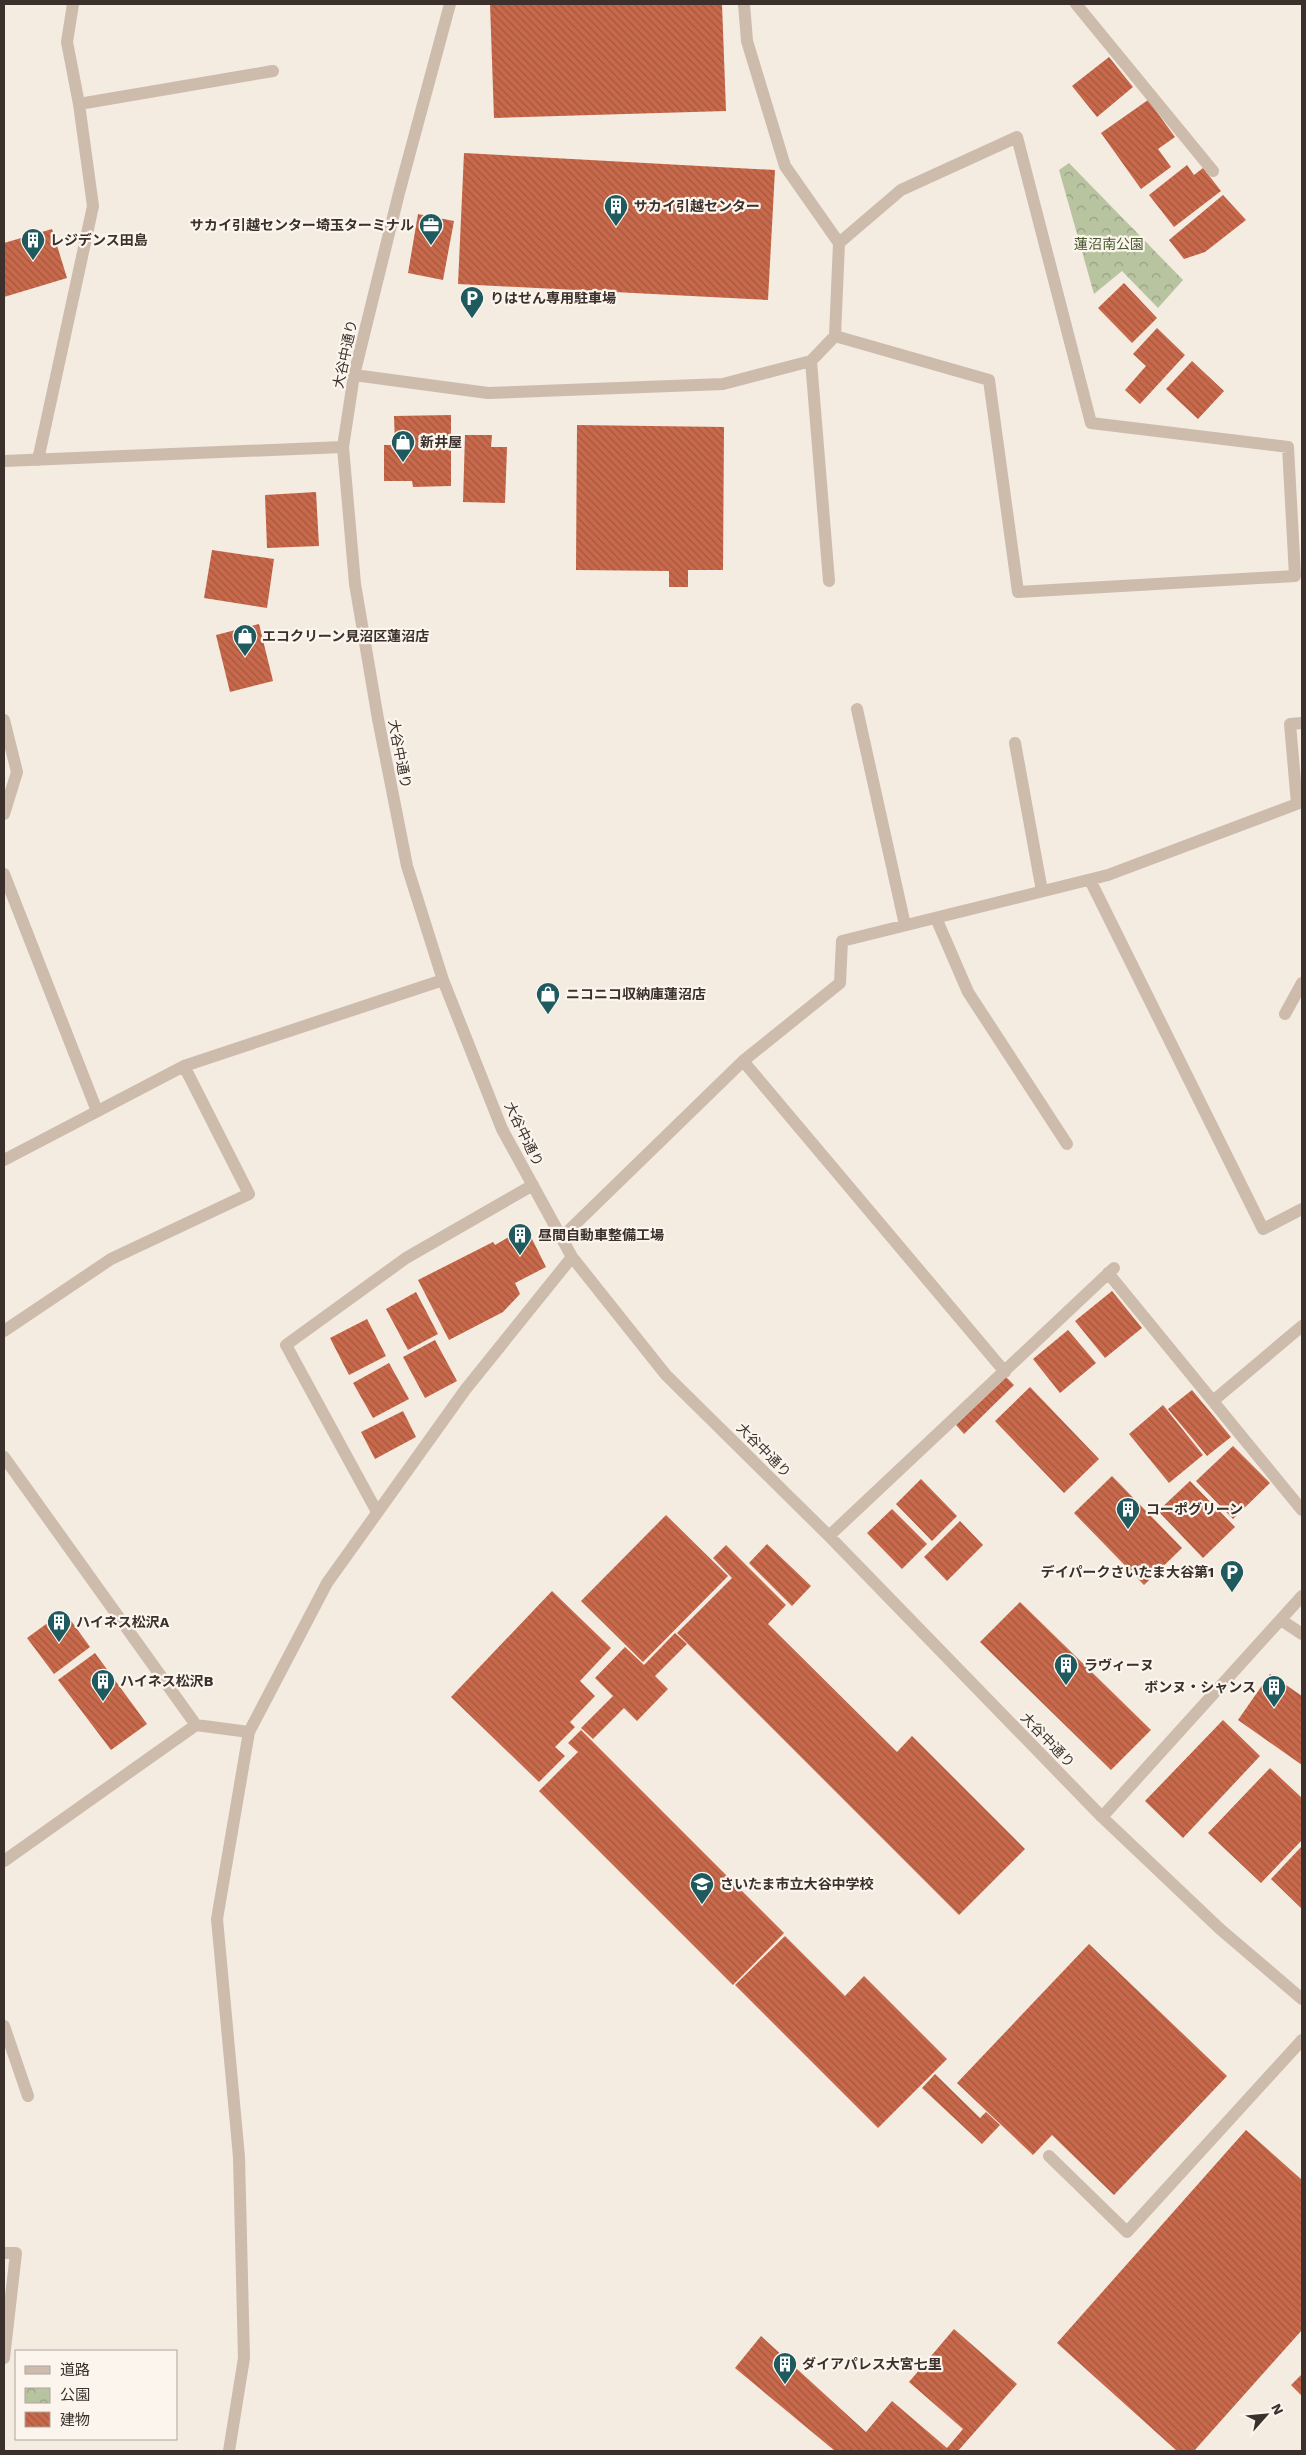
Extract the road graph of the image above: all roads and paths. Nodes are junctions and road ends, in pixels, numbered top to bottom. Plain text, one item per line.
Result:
1 (73, 4) edge
2 (450, 4) edge
3 (744, 4) edge
4 (1076, 4) edge
5 (273, 71) dead end
6 (79, 104) junction
7 (1213, 171) dead end
8 (839, 243) junction
9 (835, 336) junction
10 (811, 361) junction
11 (354, 375) junction
12 (343, 447) junction
13 (38, 460) junction
14 (4, 461) edge
15 (829, 581) dead end
16 (857, 709) dead end
17 (4, 720) edge
18 (1302, 723) edge
19 (1015, 743) dead end
20 (1300, 803) edge
21 (4, 814) edge
22 (4, 874) edge
23 (1090, 880) junction
24 (1042, 891) junction
25 (936, 918) junction
26 (905, 925) junction
27 (443, 980) junction
28 (1302, 982) edge
29 (1285, 1014) dead end
30 (743, 1061) junction
31 (184, 1066) junction
32 (97, 1111) junction
33 (1067, 1144) dead end
34 (4, 1160) edge
35 (533, 1186) junction
36 (1302, 1209) edge
37 (561, 1238) junction
38 (572, 1257) junction
39 (1302, 1326) edge
40 (4, 1332) edge
41 (1005, 1372) junction
42 (1213, 1401) junction
43 (5, 1461) edge
44 (1302, 1510) edge
45 (378, 1512) junction
46 (829, 1536) junction
47 (1302, 1596) edge
48 (1281, 1620) junction
49 (1302, 1634) edge
50 (196, 1725) junction
51 (250, 1732) junction
52 (1102, 1817) junction
53 (4, 1861) edge
54 (1302, 2000) edge
55 (4, 2026) edge
56 (1302, 2040) edge
57 (28, 2096) dead end
58 (1049, 2156) dead end
59 (4, 2253) edge
60 (4, 2358) edge
61 (229, 2451) edge

1 - 6 street
2 - 11 street, 大谷中通り
3 - 8 street
4 - 7 street
5 - 6 street
6 - 13 street
8 - 9 street
8 - 9 street
9 - 10 street
10 - 11 street
10 - 15 street
11 - 12 street, 大谷中通り
12 - 13 street
12 - 27 street, 大谷中通り
13 - 14 street
16 - 26 street
17 - 21 street
18 - 20 street
19 - 24 street
20 - 23 street
22 - 32 street
23 - 24 street
23 - 36 street
24 - 25 street
25 - 26 street
25 - 33 street
26 - 30 street
27 - 31 street
27 - 35 street, 大谷中通り
28 - 29 street
30 - 37 street
30 - 41 street
31 - 32 street
31 - 40 street
32 - 34 street
35 - 37 street, 大谷中通り
35 - 45 street
37 - 38 street, 大谷中通り
38 - 45 street
38 - 46 street, 大谷中通り
39 - 42 street
41 - 42 street
41 - 46 street
42 - 44 street
43 - 50 street
45 - 51 street
46 - 52 street, 大谷中通り
47 - 48 street
48 - 49 street
48 - 52 street
50 - 51 street
50 - 53 street
51 - 61 street
52 - 54 street, 大谷中通り
55 - 57 street
56 - 58 street
59 - 60 street

